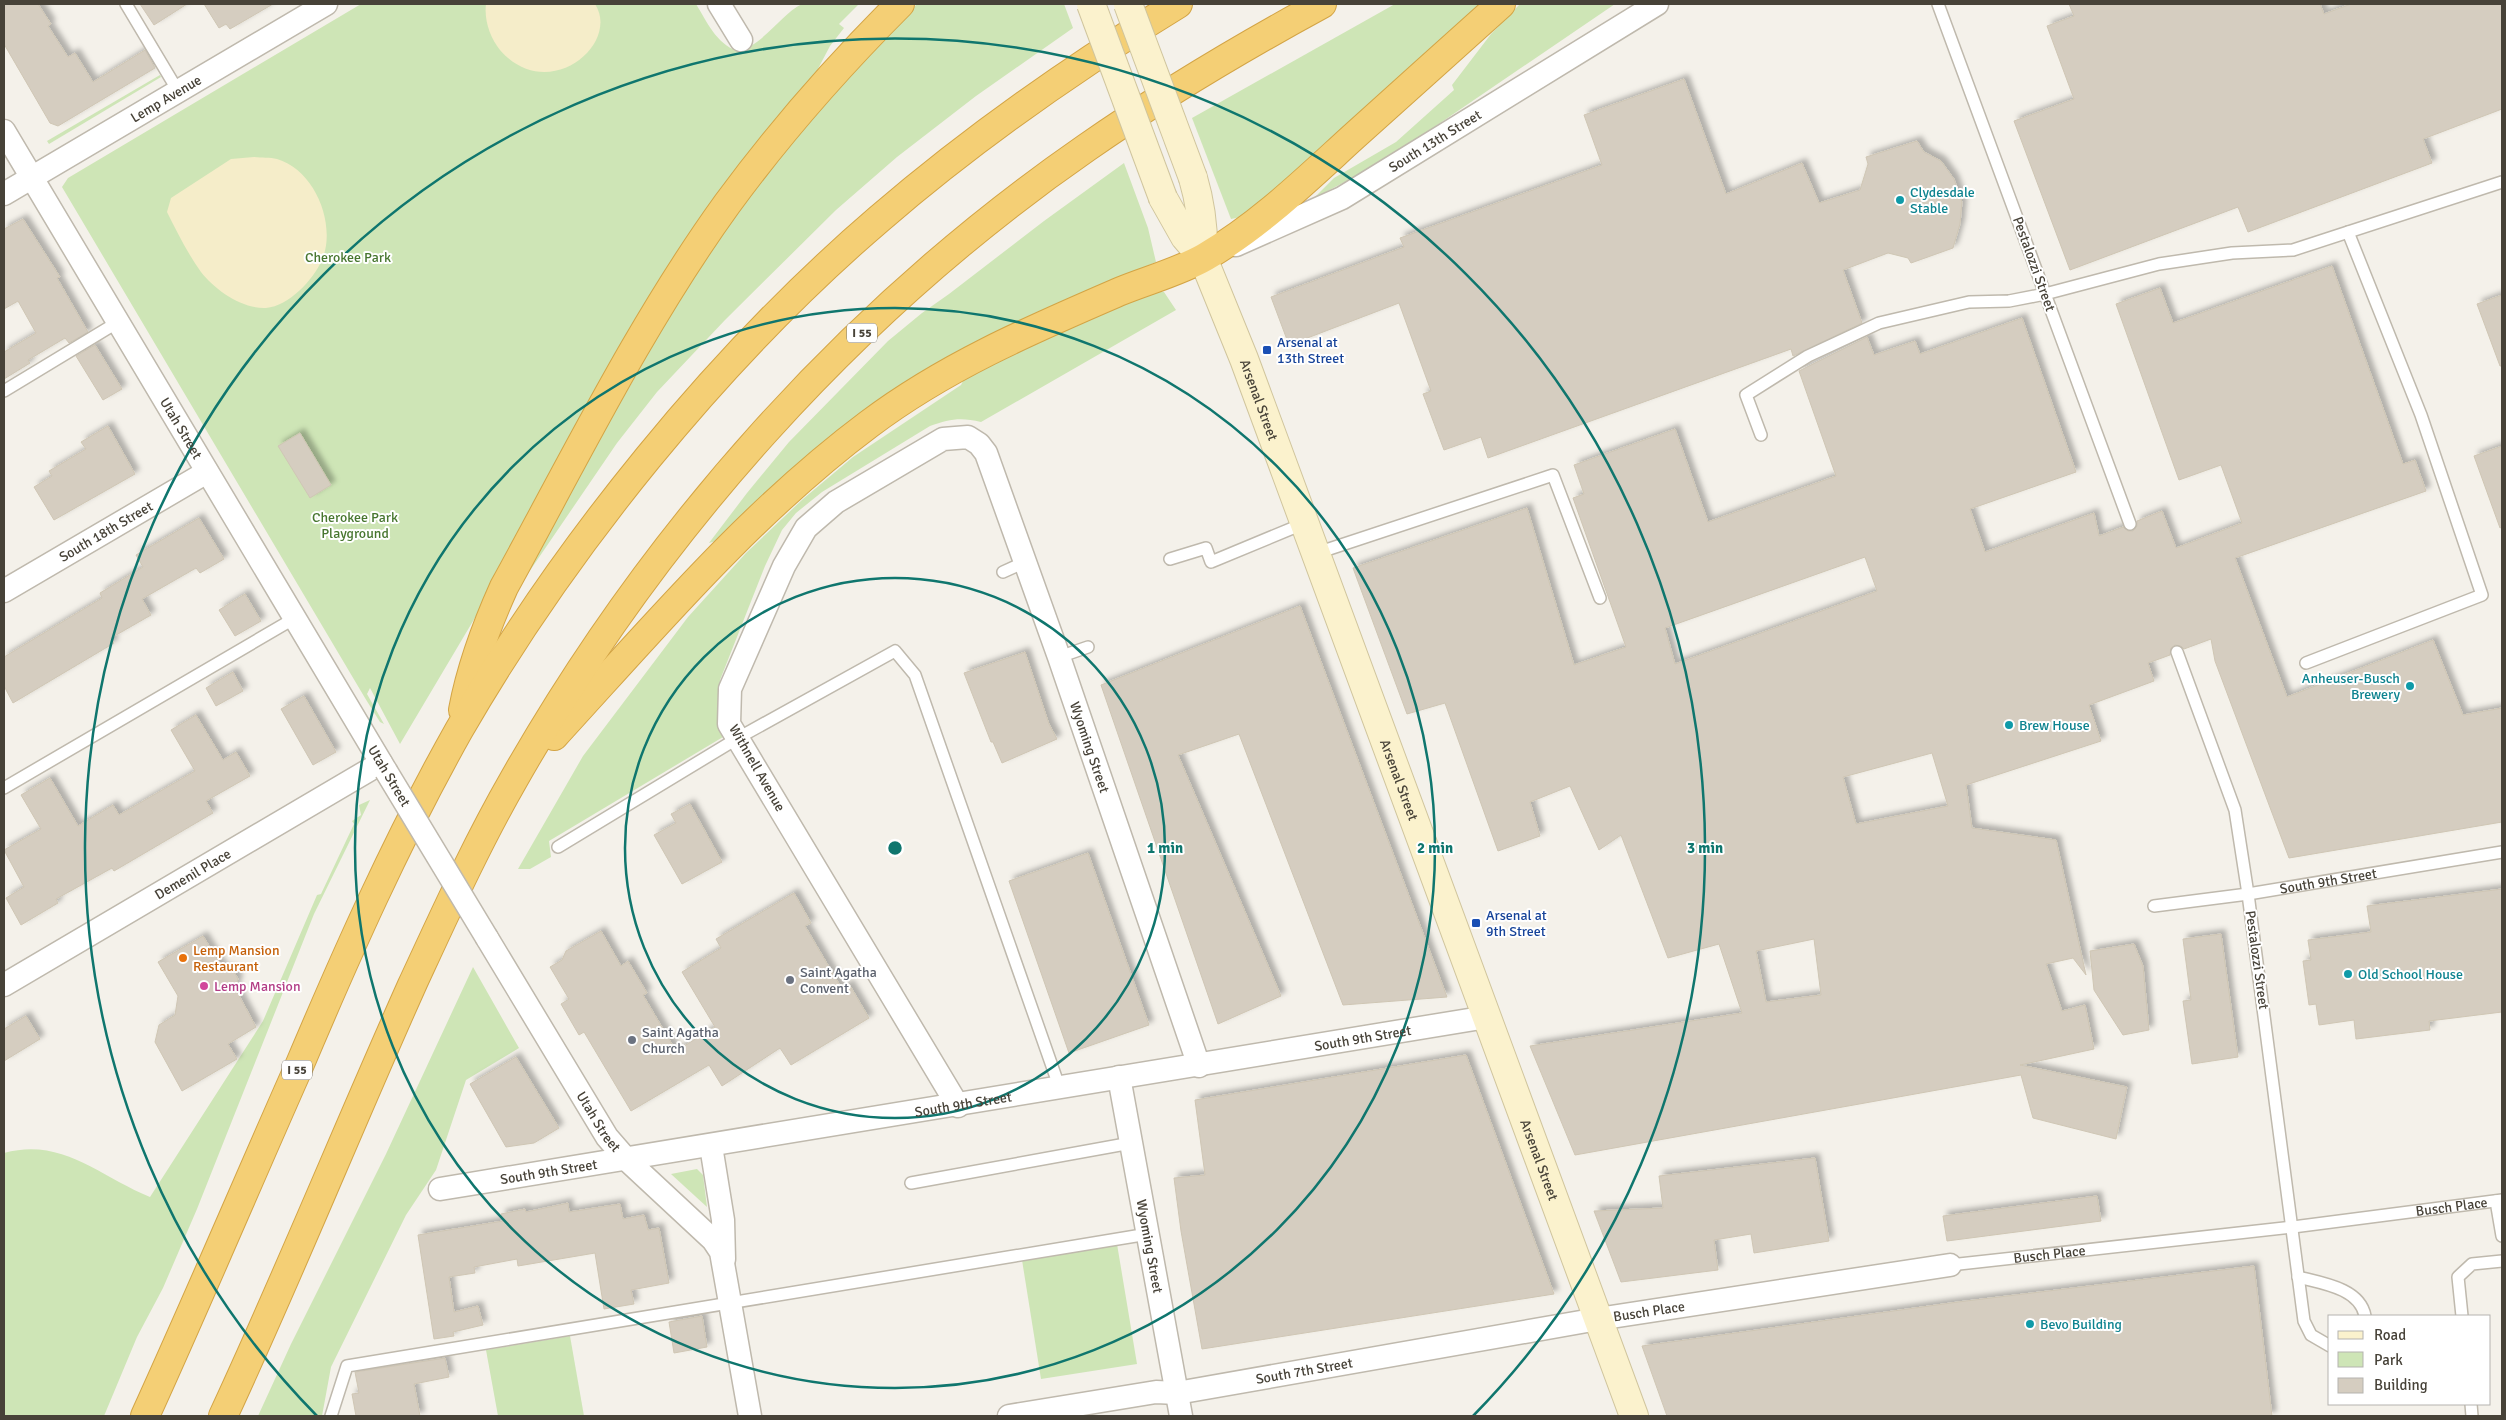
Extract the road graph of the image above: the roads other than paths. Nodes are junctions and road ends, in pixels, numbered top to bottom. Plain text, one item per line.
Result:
1 (126, 4) edge
2 (324, 4) edge
3 (719, 4) edge
4 (900, 4) edge
5 (1090, 4) edge
6 (1128, 4) edge
7 (1178, 4) edge
8 (1322, 4) edge
9 (1501, 4) edge
10 (1656, 4) edge
11 (1938, 4) edge
12 (741, 40) dead end
13 (178, 91) junction
14 (4, 131) edge
15 (32, 177) junction
16 (2502, 182) edge
17 (4, 194) edge
18 (2348, 232) junction
19 (1203, 258) junction
20 (2045, 294) junction
21 (118, 322) junction
22 (4, 392) edge
23 (1760, 435) dead end
24 (968, 437) joint
25 (207, 472) junction
26 (1305, 523) junction
27 (2130, 524) dead end
28 (1317, 553) junction
29 (1170, 559) dead end
30 (1025, 562) junction
31 (1003, 572) dead end
32 (4, 591) edge
33 (1600, 598) dead end
34 (295, 618) junction
35 (1088, 647) dead end
36 (2177, 652) dead end
37 (1059, 657) junction
38 (2306, 663) dead end
39 (460, 729) junction
40 (738, 738) junction
41 (384, 767) junction
42 (514, 779) junction
43 (4, 788) edge
44 (558, 847) dead end
45 (2502, 852) edge
46 (2248, 894) junction
47 (2154, 906) dead end
48 (5, 982) edge
49 (1487, 1017) junction
50 (1199, 1066) junction
51 (1119, 1078) junction
52 (1059, 1086) junction
53 (958, 1106) junction
54 (1131, 1144) junction
55 (711, 1146) junction
56 (627, 1160) junction
57 (911, 1183) dead end
58 (440, 1190) dead end
59 (2499, 1200) edge
60 (2293, 1227) junction
61 (1148, 1234) junction
62 (2502, 1236) edge
63 (724, 1260) junction
64 (2502, 1261) edge
65 (1950, 1265) joint
66 (2298, 1277) junction
67 (731, 1304) junction
68 (2364, 1315) edge
69 (2462, 1315) edge
70 (1598, 1319) junction
71 (2328, 1345) edge
72 (1177, 1393) junction
73 (145, 1416) edge
74 (223, 1416) edge
75 (331, 1416) edge
76 (750, 1416) edge
77 (1009, 1416) edge
78 (1181, 1416) edge
79 (1634, 1416) edge

1 - 13 lane
2 - 13 street, Lemp Avenue
3 - 12 street
4 - 39 highway
5 - 19 main road, Arsenal Street, bridge
6 - 19 main road, Arsenal Street, bridge
7 - 39 highway, I 55
8 - 42 highway, I 55
9 - 19 highway
10 - 19 street, South 13th Street
11 - 20 lane, Pestalozzi Street
13 - 15 street, Lemp Avenue
14 - 15 street, Utah Street
15 - 17 street, Lemp Avenue
15 - 21 street, Utah Street
16 - 18 lane
18 - 20 lane
18 - 38 lane
19 - 26 main road, Arsenal Street
19 - 42 highway
20 - 23 lane
20 - 27 lane, Pestalozzi Street
21 - 22 lane
21 - 25 street, Utah Street
24 - 30 street, Wyoming Street
24 - 40 street, Withnell Avenue
25 - 32 street, South 18th Street
25 - 34 street, Utah Street
26 - 28 main road, Arsenal Street
26 - 29 lane
28 - 33 lane
28 - 49 main road, Arsenal Street
30 - 31 lane
30 - 37 street, Wyoming Street
34 - 41 street, Utah Street
34 - 43 lane
35 - 37 lane
36 - 46 lane, Pestalozzi Street
37 - 50 street, Wyoming Street
39 - 73 highway, I 55
40 - 44 lane
40 - 52 lane
40 - 53 street, Withnell Avenue
41 - 48 street, Demenil Place
41 - 56 street, Utah Street, bridge
42 - 74 highway, I 55
45 - 46 lane, South 9th Street
46 - 47 lane, South 9th Street
46 - 60 lane, Pestalozzi Street
49 - 50 street, South 9th Street
49 - 70 main road, Arsenal Street
50 - 51 street, South 9th Street
51 - 52 street, South 9th Street
51 - 54 street, Wyoming Street
52 - 53 street, South 9th Street
53 - 55 street, South 9th Street
54 - 57 lane
54 - 61 street, Wyoming Street
55 - 56 street, South 9th Street
55 - 63 street
56 - 58 street, South 9th Street
56 - 63 street, Utah Street
59 - 60 lane, Busch Place
59 - 62 lane
60 - 65 lane, Busch Place
60 - 66 lane, Pestalozzi Street
61 - 67 lane
61 - 72 street, Wyoming Street
63 - 67 street, Utah Street
64 - 69 lane
65 - 70 street, Busch Place
66 - 68 lane
66 - 71 lane, Pestalozzi Street
67 - 75 lane
67 - 76 street, Utah Street
70 - 72 street, South 7th Street
70 - 79 main road, Arsenal Street
72 - 77 street, South 7th Street
72 - 78 street, Wyoming Street

